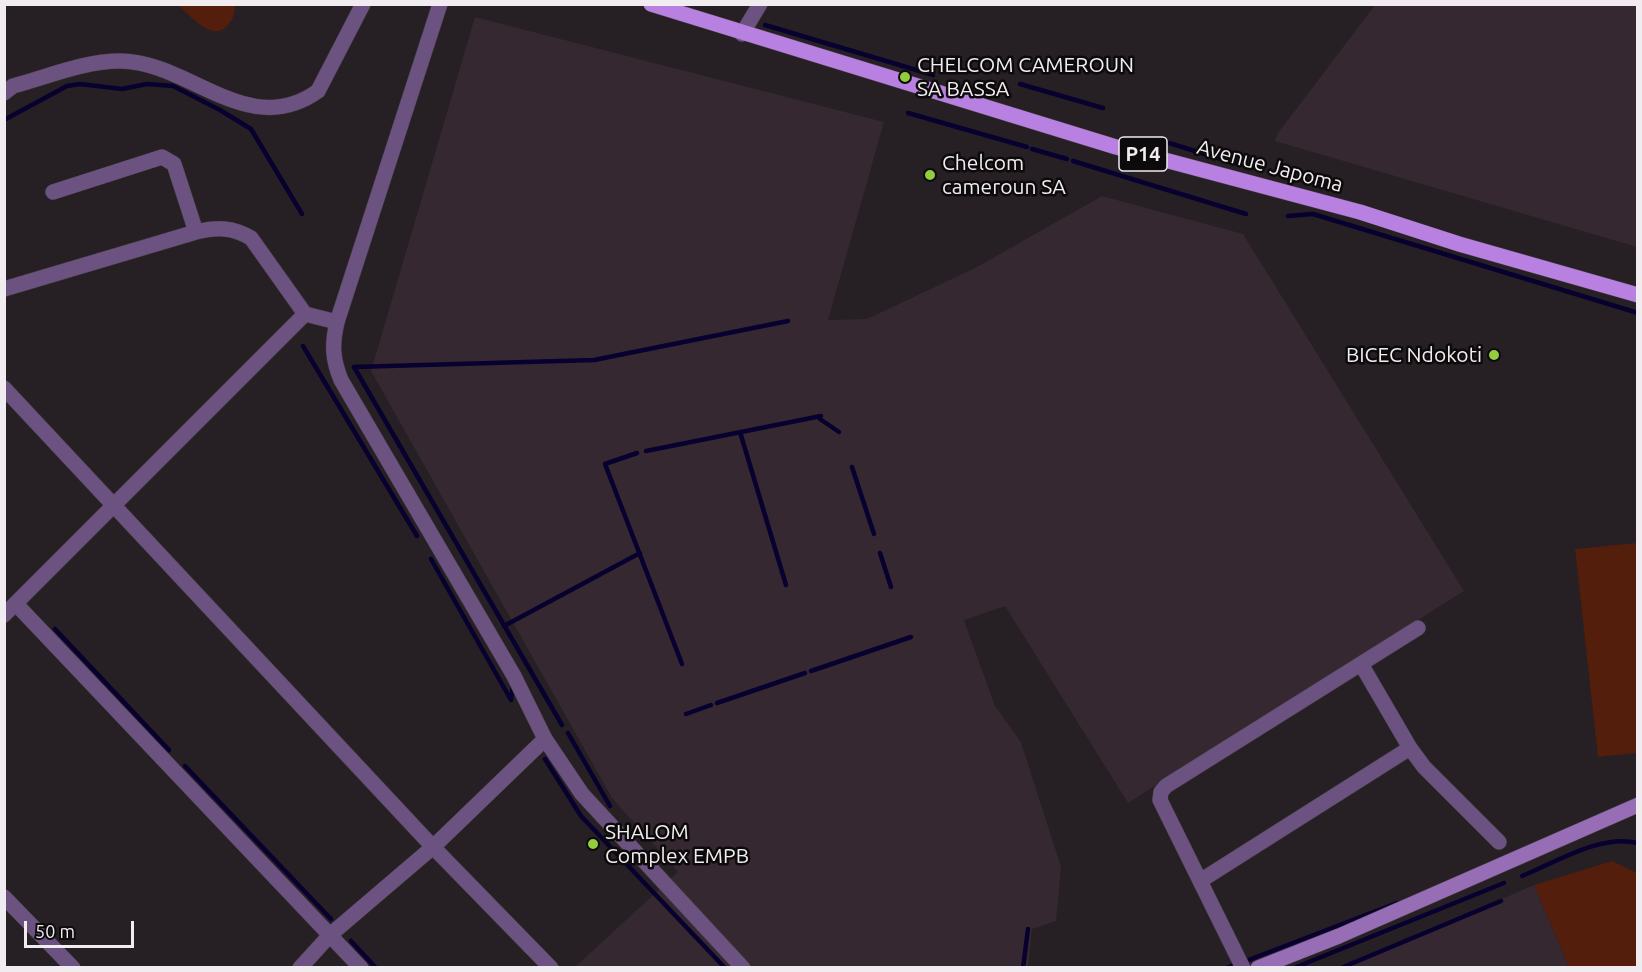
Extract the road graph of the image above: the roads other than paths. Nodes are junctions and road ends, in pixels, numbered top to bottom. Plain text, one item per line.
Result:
1 (363, 4) edge
2 (440, 4) edge
3 (760, 4) edge
4 (660, 6) edge
5 (742, 34) junction
6 (4, 93) edge
7 (53, 192) dead end
8 (196, 232) junction
9 (4, 289) edge
10 (1638, 294) edge
11 (305, 314) junction
12 (337, 322) junction
13 (4, 388) edge
14 (114, 504) junction
15 (16, 604) junction
16 (4, 615) edge
17 (1418, 628) dead end
18 (1361, 664) junction
19 (545, 739) junction
20 (1410, 748) junction
21 (1635, 811) edge
22 (1499, 842) dead end
23 (433, 847) junction
24 (1200, 881) junction
25 (4, 897) edge
26 (330, 935) junction
27 (73, 968) edge
28 (300, 968) edge
29 (361, 968) edge
30 (551, 968) edge
31 (743, 968) edge
32 (1243, 968) edge
33 (1258, 968) edge

1 - 6 street
2 - 12 street
3 - 5 street
4 - 5 main road, Avenue Japoma / P14
5 - 10 main road, Avenue Japoma / P14
7 - 8 street
8 - 9 street
8 - 11 street
11 - 12 street
11 - 14 street
12 - 19 street
13 - 14 street
14 - 15 street
14 - 23 street
15 - 16 street
15 - 26 street
17 - 18 street
18 - 20 street
18 - 24 street
19 - 23 street
19 - 31 street
20 - 22 street
20 - 24 street
21 - 33 main road
23 - 26 street
23 - 30 street
24 - 32 street
25 - 27 street
26 - 28 street
26 - 29 street

